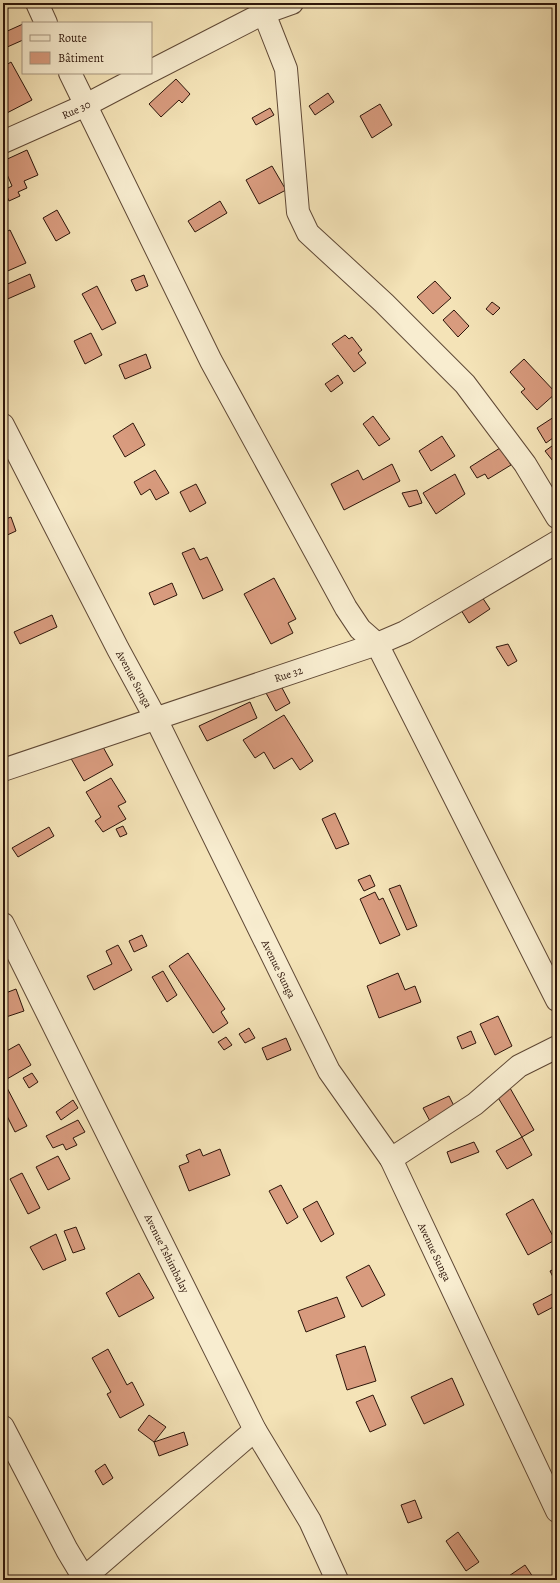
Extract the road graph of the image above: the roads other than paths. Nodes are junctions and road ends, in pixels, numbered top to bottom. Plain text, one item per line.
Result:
1 (37, 3) edge
2 (292, 3) edge
3 (263, 8) edge
4 (46, 22) edge
5 (152, 70) edge
6 (70, 74) edge
7 (145, 74) edge
8 (86, 105) junction
9 (3, 142) edge
10 (3, 425) edge
11 (557, 517) edge
12 (557, 542) edge
13 (377, 644) junction
14 (156, 719) junction
15 (3, 770) edge
16 (3, 924) edge
17 (557, 1000) edge
18 (557, 1047) edge
19 (391, 1159) junction
20 (3, 1427) edge
21 (255, 1430) junction
22 (557, 1511) edge
23 (84, 1579) edge
24 (337, 1580) edge

1 - 4 street
2 - 3 street
3 - 5 street
3 - 11 street
6 - 8 street
7 - 8 street, Rue 30
8 - 9 street, Rue 30
8 - 13 street
10 - 14 street, Avenue Sunga
12 - 13 street, Rue 32
13 - 14 street, Rue 32
13 - 17 street
14 - 15 street, Rue 32
14 - 19 street, Avenue Sunga
16 - 21 street, Avenue Tshimbalay
18 - 19 street
19 - 22 street, Avenue Sunga
20 - 23 street
21 - 23 street
21 - 24 street, Avenue Tshimbalay

